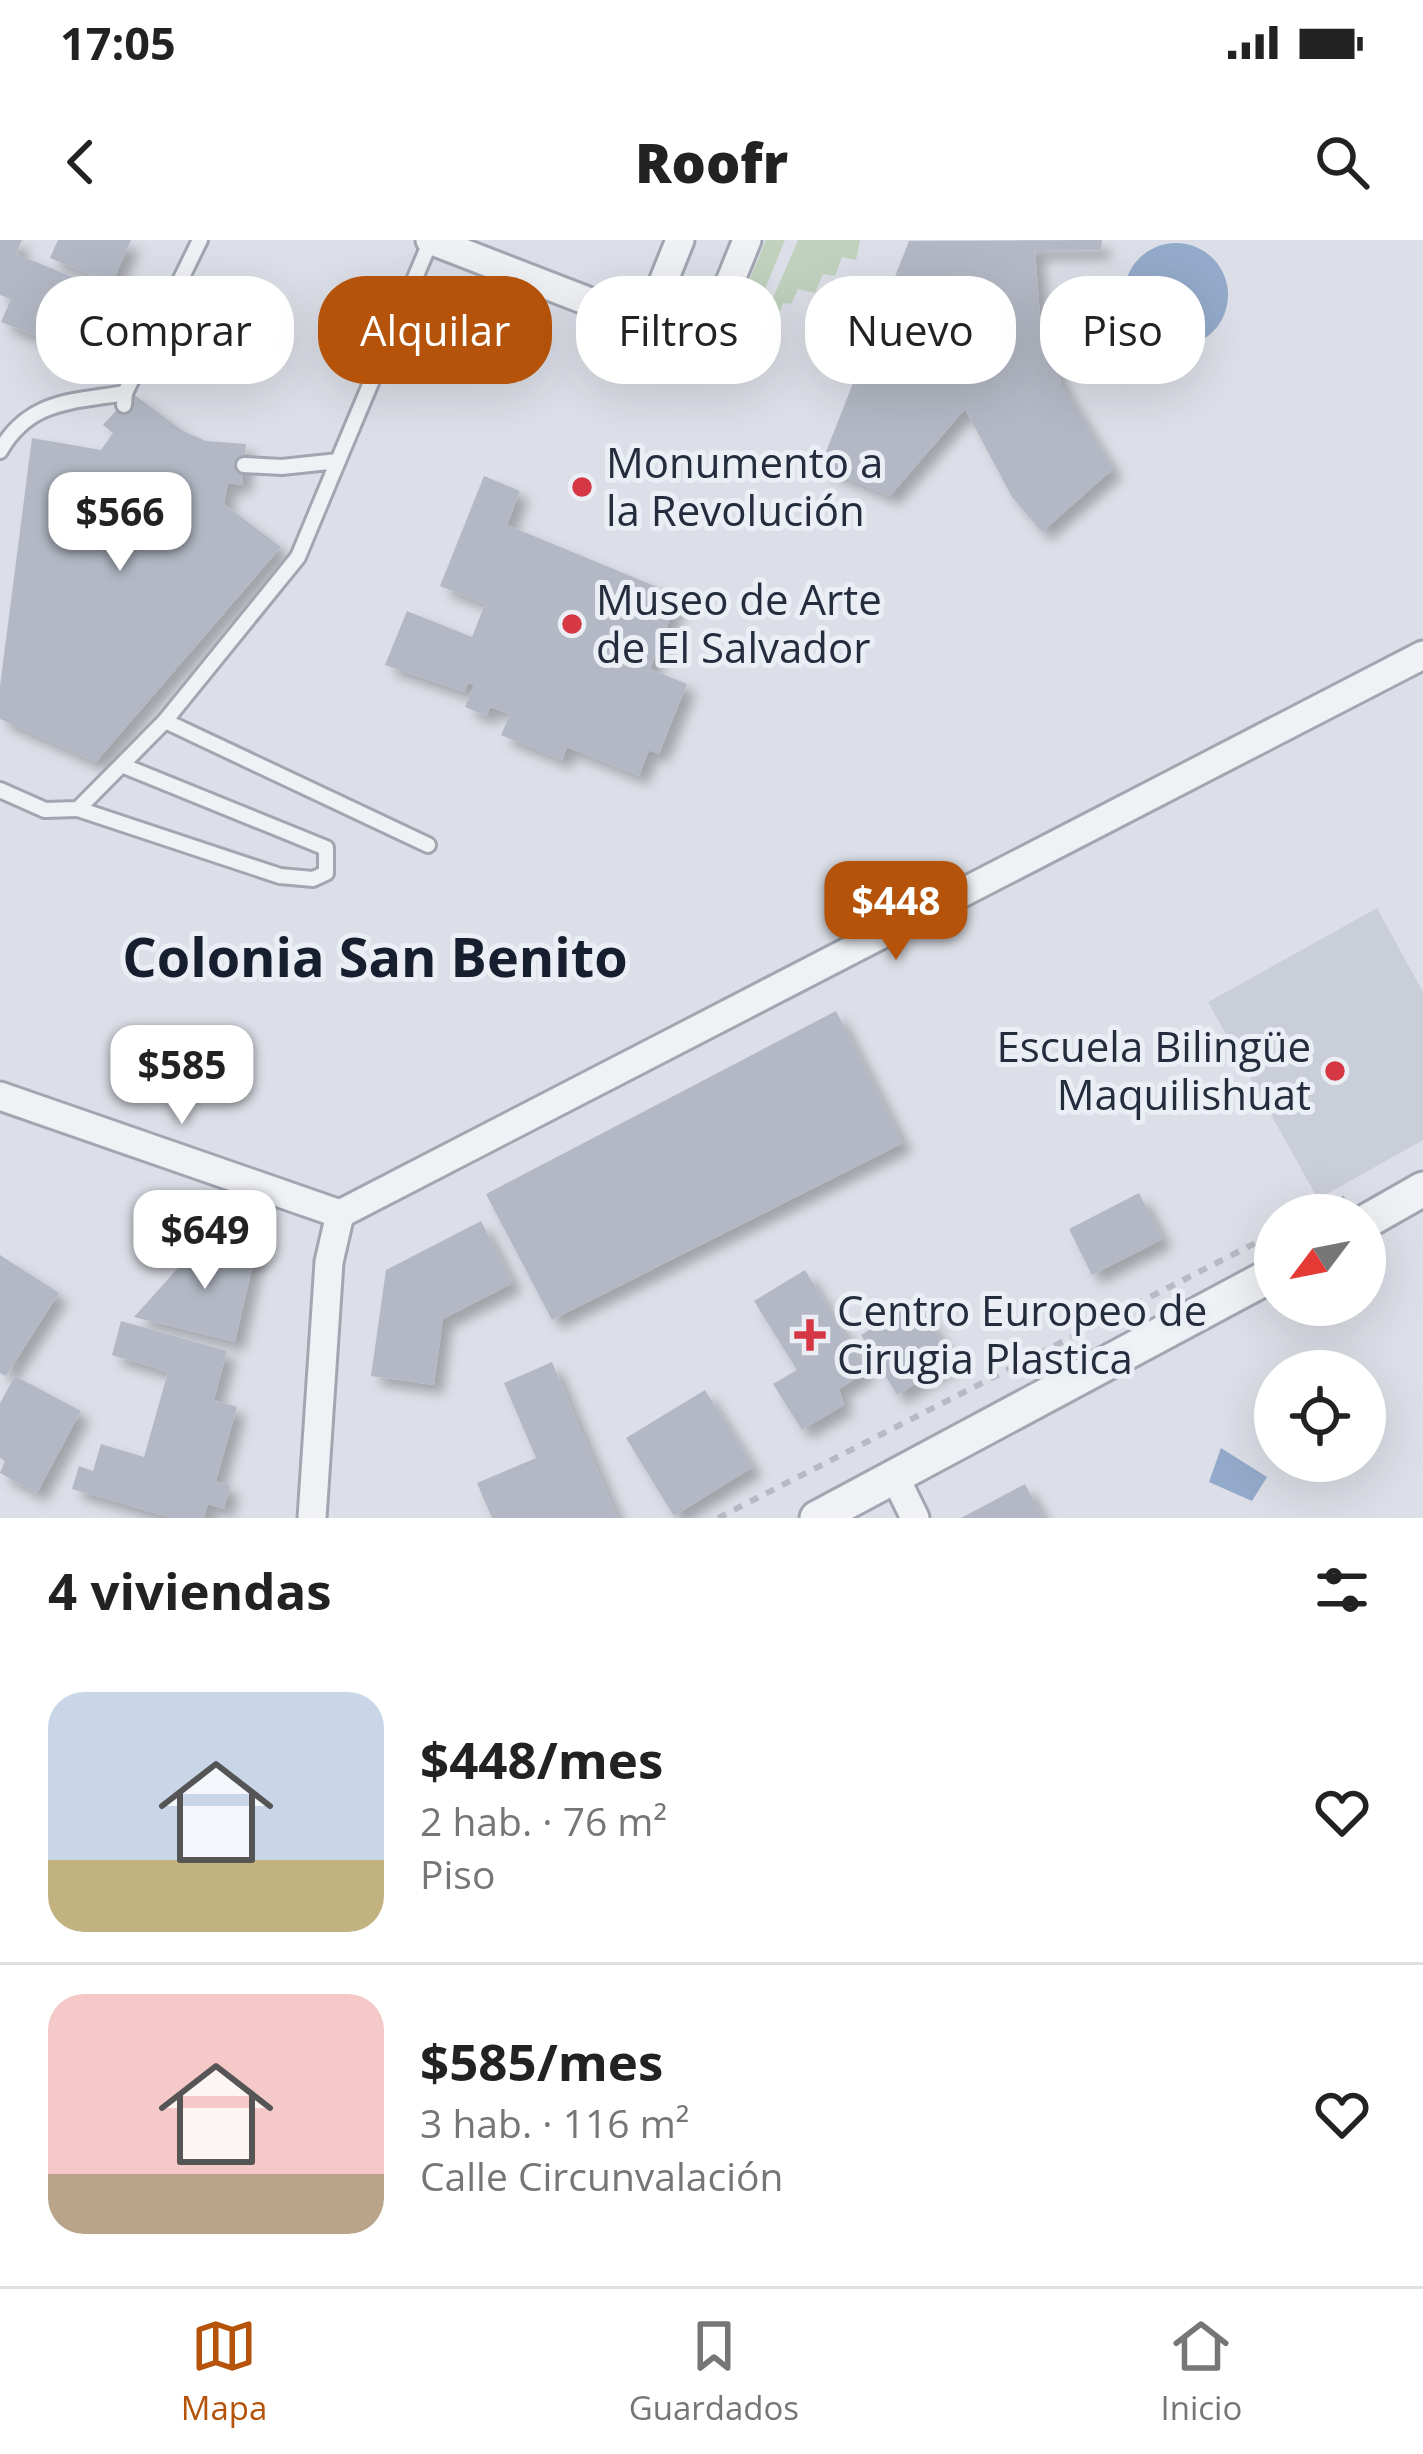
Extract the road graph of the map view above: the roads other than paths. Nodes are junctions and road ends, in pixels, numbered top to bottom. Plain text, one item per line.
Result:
1 (200, 240) edge
2 (430, 240) edge
3 (680, 240) edge
4 (747, 240) edge
5 (666, 276) edge
6 (732, 276) edge
7 (576, 295) edge
8 (0, 451) edge
9 (338, 460) junction
10 (244, 465) dead end
11 (1423, 656) edge
12 (165, 721) junction
13 (124, 766) junction
14 (0, 790) edge
15 (78, 809) junction
16 (428, 844) dead end
17 (0, 1096) edge
18 (1423, 1189) edge
19 (1386, 1210) edge
20 (340, 1214) junction
21 (1254, 1284) edge
22 (895, 1477) junction
23 (312, 1518) edge
24 (817, 1518) edge
25 (915, 1518) edge

1 - 8 lane
2 - 7 street
2 - 9 lane
3 - 5 street
4 - 6 street
9 - 10 lane
9 - 12 lane
11 - 20 street
12 - 13 lane
12 - 16 lane
13 - 15 lane
13 - 15 lane
14 - 15 lane
17 - 20 street
18 - 19 street
20 - 23 street
21 - 22 street
22 - 24 street
22 - 25 street

